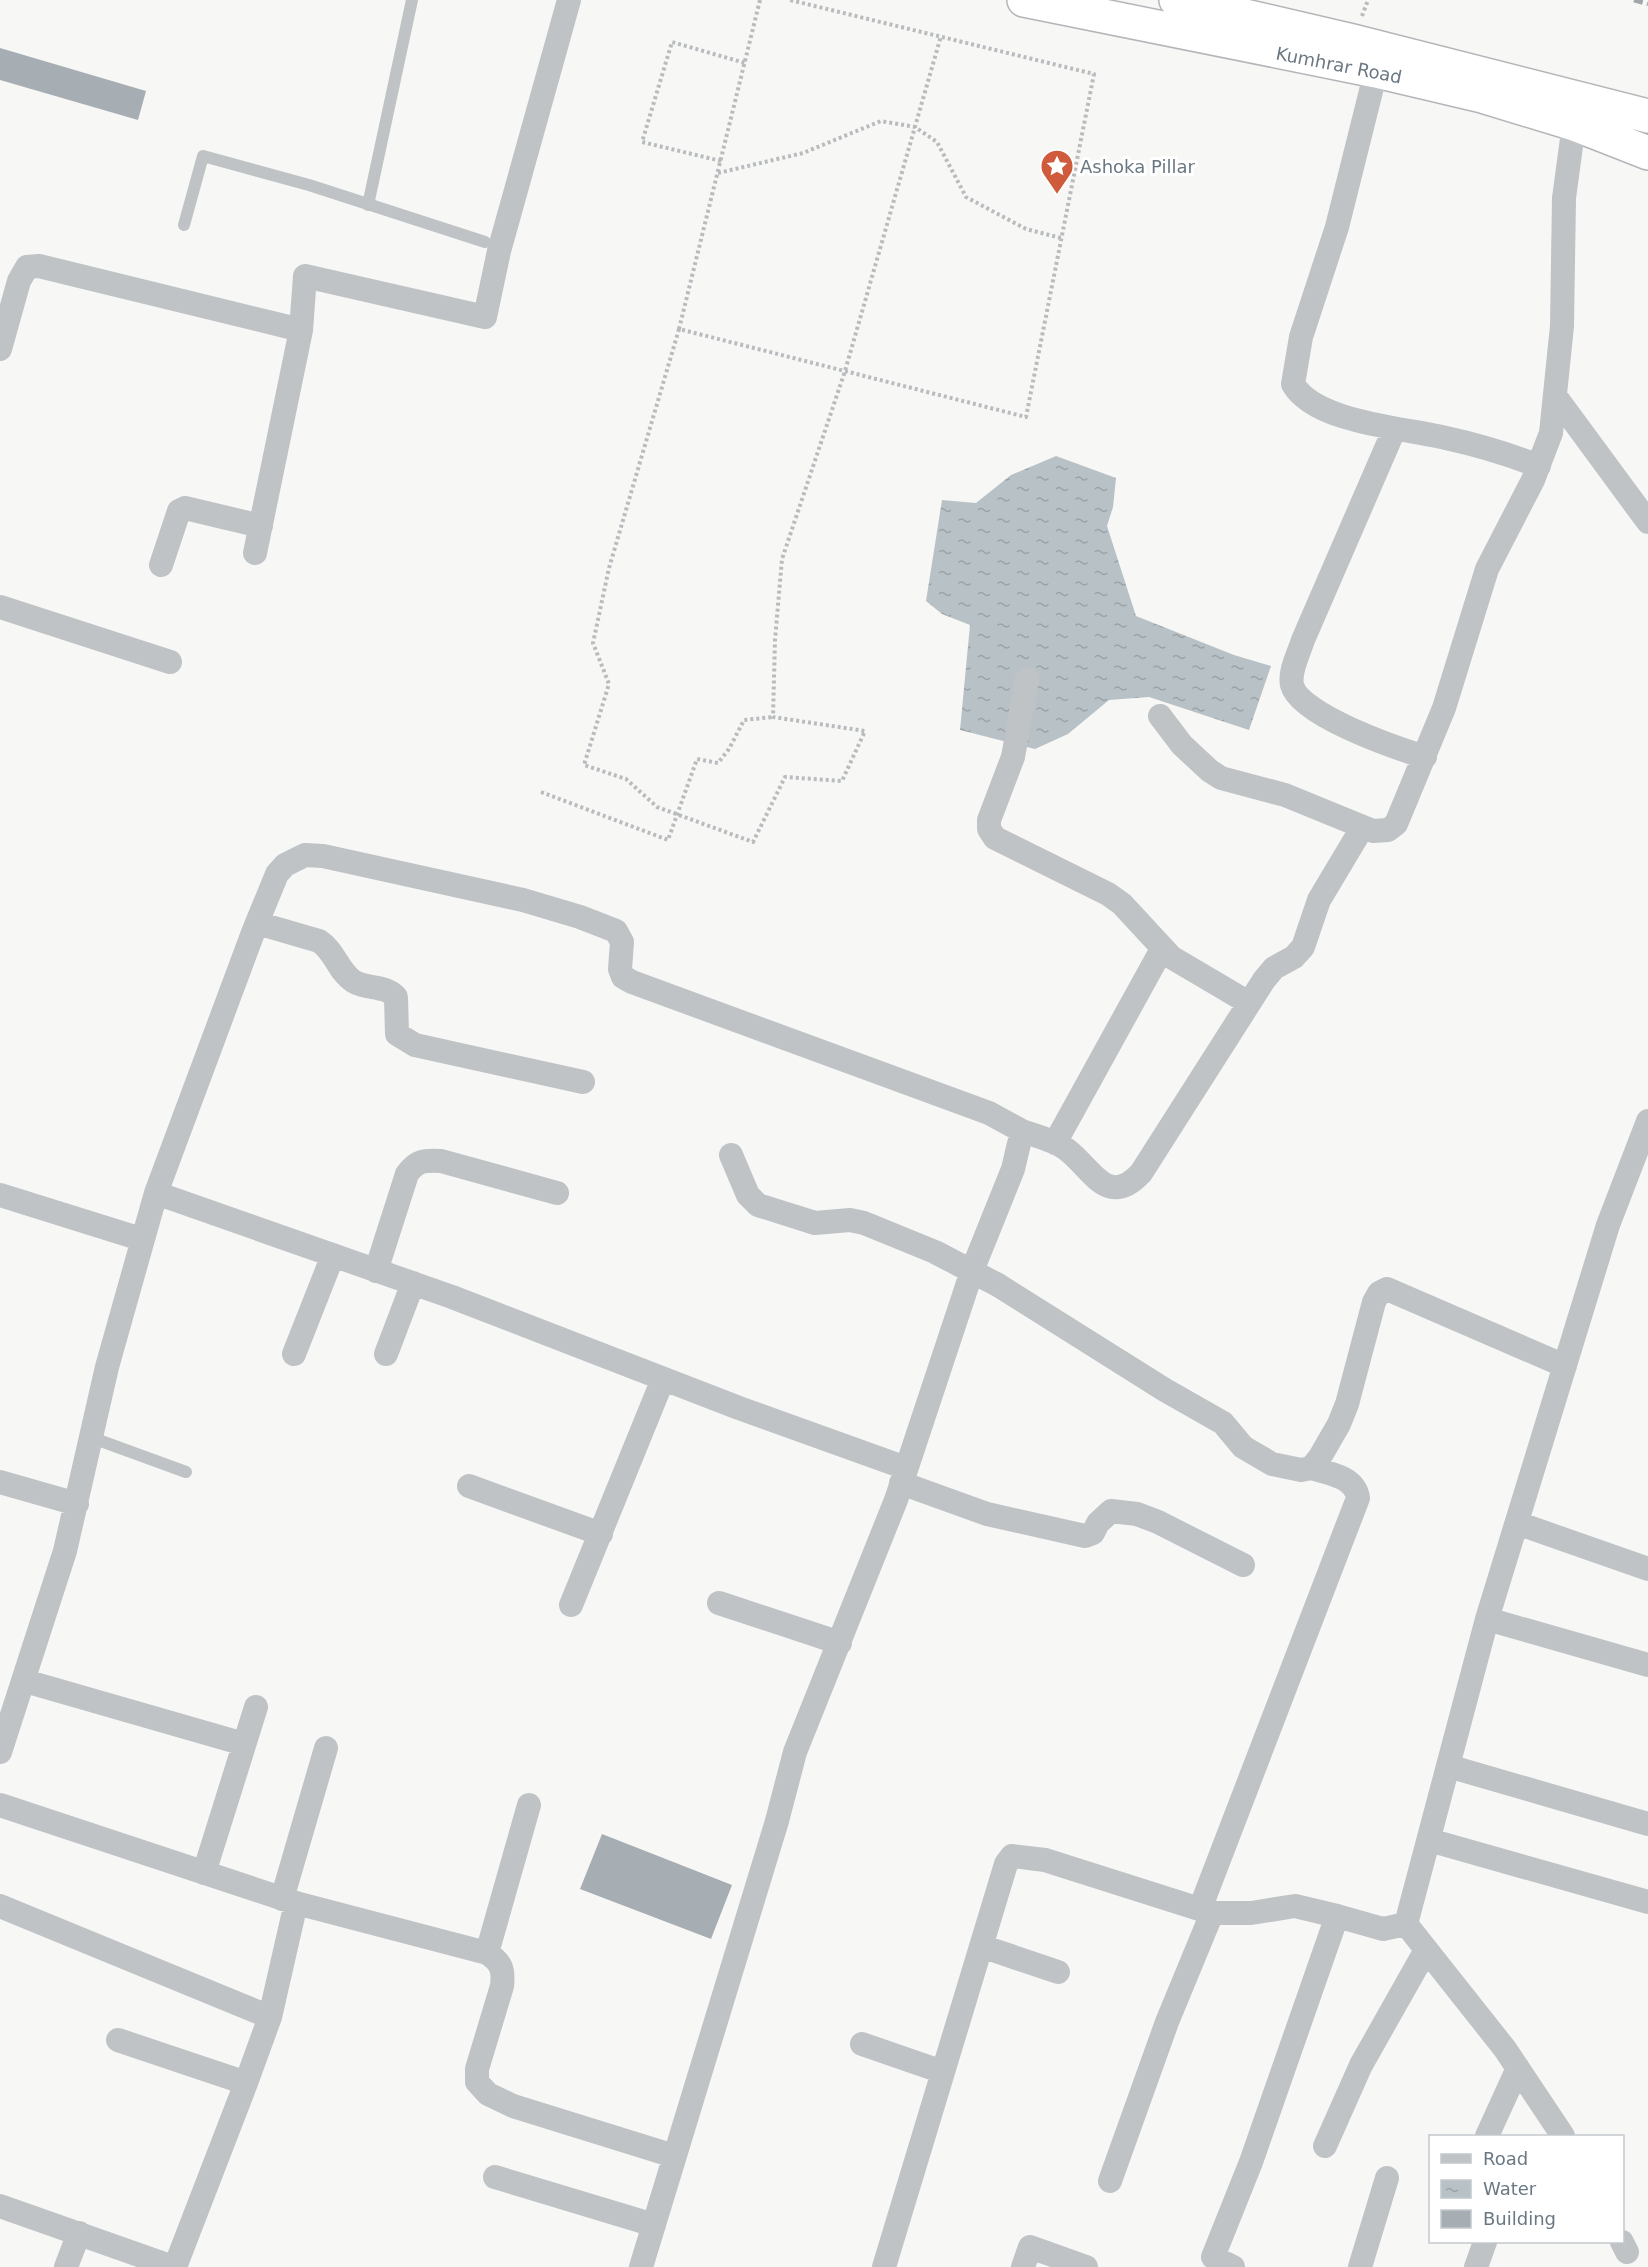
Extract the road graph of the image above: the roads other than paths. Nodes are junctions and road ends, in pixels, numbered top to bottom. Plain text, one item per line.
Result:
1 (412, 0) edge
2 (569, 0) edge
3 (1024, 0) edge
4 (1176, 0) edge
5 (1376, 71) junction
6 (1645, 116) edge
7 (1574, 124) junction
8 (1648, 153) edge
9 (368, 205) junction
10 (184, 225) dead end
11 (485, 242) dead end
12 (301, 330) junction
13 (0, 349) edge
14 (1556, 397) junction
15 (1394, 429) junction
16 (1539, 466) junction
17 (1645, 512) edge
18 (261, 526) junction
19 (255, 553) dead end
20 (160, 565) dead end
21 (0, 608) edge
22 (170, 662) dead end
23 (1027, 679) dead end
24 (1160, 716) dead end
25 (1425, 758) junction
26 (1362, 828) junction
27 (256, 923) junction
28 (1162, 949) junction
29 (1249, 1003) junction
30 (583, 1082) dead end
31 (1648, 1121) edge
32 (1022, 1131) junction
33 (1055, 1143) junction
34 (730, 1155) dead end
35 (156, 1193) junction
36 (557, 1193) dead end
37 (0, 1195) edge
38 (141, 1239) junction
39 (333, 1255) junction
40 (376, 1271) junction
41 (972, 1271) junction
42 (413, 1283) junction
43 (294, 1354) dead end
44 (386, 1354) dead end
45 (1565, 1366) junction
46 (663, 1378) junction
47 (90, 1437) junction
48 (1311, 1468) junction
49 (186, 1472) dead end
50 (904, 1475) junction
51 (0, 1482) edge
52 (469, 1486) dead end
53 (77, 1504) junction
54 (1517, 1523) junction
55 (601, 1534) junction
56 (1243, 1565) dead end
57 (1648, 1569) edge
58 (719, 1603) dead end
59 (571, 1605) dead end
60 (1487, 1619) junction
61 (840, 1643) junction
62 (1648, 1665) edge
63 (25, 1681) junction
64 (256, 1707) dead end
65 (244, 1744) junction
66 (326, 1748) dead end
67 (0, 1752) edge
68 (1448, 1766) junction
69 (0, 1805) edge
70 (529, 1805) dead end
71 (1648, 1824) edge
72 (1429, 1840) junction
73 (204, 1873) junction
74 (289, 1901) junction
75 (1648, 1902) edge
76 (0, 1906) edge
77 (1206, 1911) junction
78 (1337, 1916) junction
79 (1406, 1924) junction
80 (981, 1946) junction
81 (1426, 1950) junction
82 (487, 1953) junction
83 (1058, 1972) dead end
84 (270, 2017) junction
85 (118, 2040) dead end
86 (862, 2044) dead end
87 (1518, 2068) junction
88 (944, 2072) junction
89 (246, 2083) junction
90 (1487, 2135) edge
91 (1562, 2135) edge
92 (1325, 2146) dead end
93 (674, 2156) junction
94 (495, 2177) dead end
95 (1387, 2178) dead end
96 (1110, 2181) dead end
97 (0, 2206) edge
98 (654, 2225) junction
99 (79, 2233) junction
100 (1484, 2243) edge
101 (1216, 2264) edge
102 (66, 2267) edge
103 (174, 2267) edge
104 (641, 2267) edge
105 (884, 2267) edge
106 (1023, 2267) edge
107 (1086, 2267) edge
108 (1360, 2267) edge
109 (1476, 2267) edge

1 - 9 lane
2 - 12 street
3 - 5 highway, Kumhrar Road
4 - 6 highway, Kumhrar Road
5 - 7 highway, Kumhrar Road
5 - 15 street
7 - 8 highway, Kumhrar Road
7 - 14 street
9 - 10 lane
9 - 11 lane
12 - 13 street
12 - 18 street
14 - 16 street
14 - 17 street
15 - 16 street
15 - 25 street
16 - 25 street
18 - 19 street
18 - 20 street
21 - 22 street
23 - 28 street
24 - 26 street
25 - 26 street
26 - 29 street
27 - 30 street
27 - 32 street
27 - 35 street
28 - 29 street
28 - 33 street
29 - 33 street
31 - 45 street
32 - 33 street
32 - 41 street
34 - 41 street
35 - 38 street
35 - 39 street
36 - 40 street
37 - 38 street
38 - 47 street
39 - 40 street
39 - 43 street
40 - 42 street
41 - 48 street
41 - 50 street
42 - 44 street
42 - 46 street
45 - 48 street
45 - 54 street
46 - 50 street
46 - 55 street
47 - 49 lane
47 - 53 street
48 - 77 street
50 - 56 street
50 - 61 street
51 - 53 street
52 - 55 street
53 - 63 street
54 - 57 street
54 - 60 street
55 - 59 street
58 - 61 street
60 - 62 street
60 - 68 street
61 - 93 street
63 - 65 street
63 - 67 street
64 - 65 street
65 - 73 street
66 - 74 street
68 - 71 street
68 - 72 street
69 - 73 street
70 - 82 street
72 - 75 street
72 - 79 street
73 - 74 street
74 - 82 street
74 - 84 street
76 - 84 street
77 - 78 street
77 - 80 street
77 - 96 street
78 - 79 street
78 - 101 street
79 - 81 street
80 - 83 street
80 - 88 street
81 - 87 street
81 - 92 street
82 - 93 street
84 - 89 street
85 - 89 street
86 - 88 street
87 - 90 street
87 - 91 street
88 - 105 street
89 - 103 street
93 - 98 street
94 - 98 street
95 - 108 street
97 - 99 street
98 - 104 street
99 - 102 street
99 - 103 street
100 - 109 street
106 - 107 street

